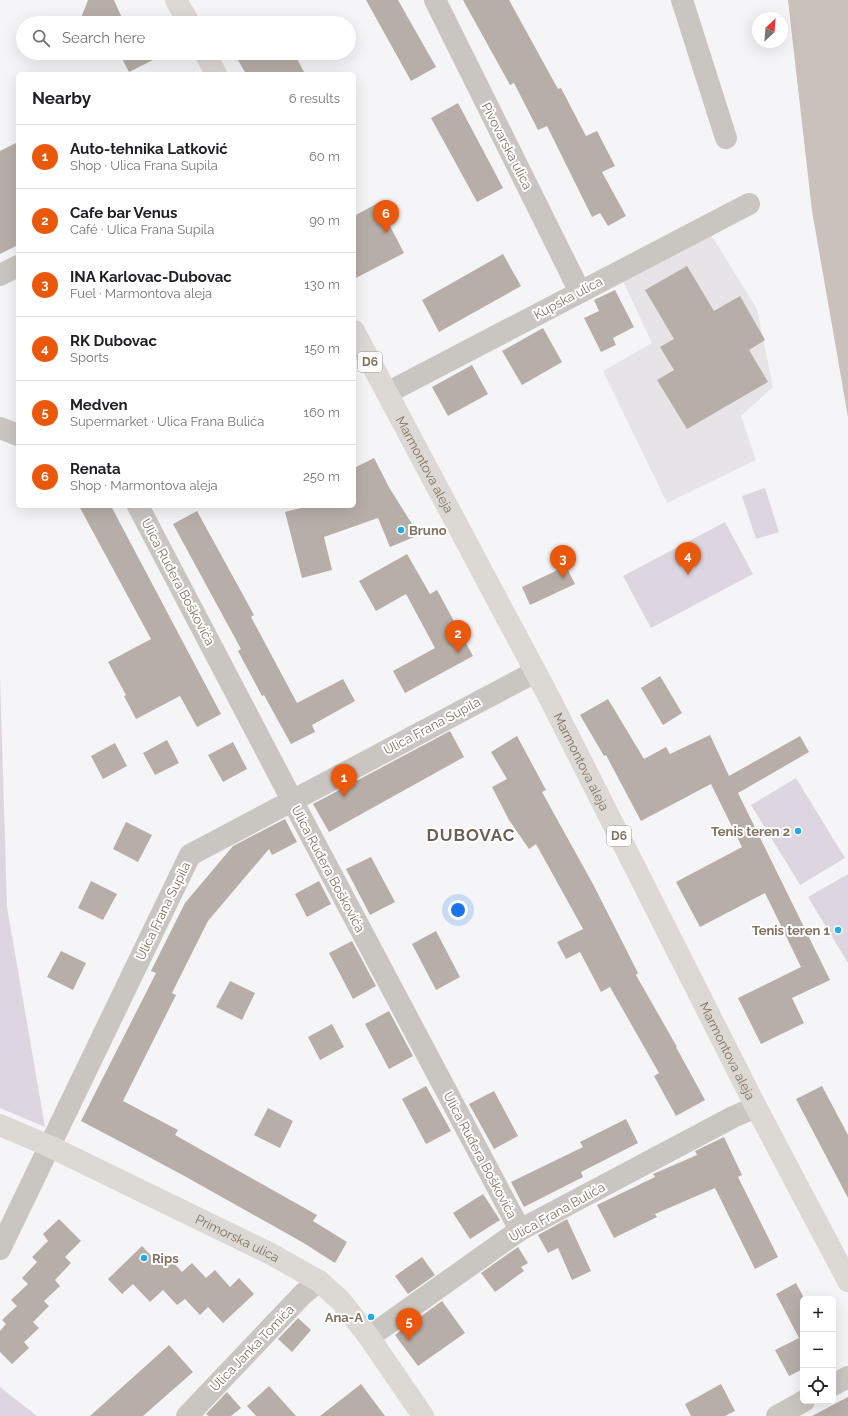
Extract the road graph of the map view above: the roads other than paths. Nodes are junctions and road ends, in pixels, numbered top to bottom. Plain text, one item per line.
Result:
1 (176, 0) edge
2 (435, 0) edge
3 (682, 0) edge
4 (185, 16) edge
5 (209, 60) edge
6 (215, 72) edge
7 (726, 138) dead end
8 (749, 204) dead end
9 (16, 267) edge
10 (0, 275) edge
11 (580, 292) junction
12 (356, 335) edge
13 (387, 393) junction
14 (0, 428) edge
15 (16, 434) edge
16 (139, 508) edge
17 (535, 672) junction
18 (292, 800) junction
19 (756, 1107) junction
20 (0, 1125) edge
21 (49, 1146) junction
22 (520, 1230) junction
23 (0, 1249) edge
24 (319, 1281) junction
25 (848, 1281) edge
26 (369, 1337) junction
27 (848, 1377) edge
28 (836, 1383) edge
29 (800, 1403) edge
30 (187, 1416) edge
31 (423, 1416) edge
32 (777, 1416) edge

1 - 4 main road
2 - 11 street, Pivovarska ulica
3 - 7 street
5 - 6 main road
8 - 11 street, Kupska ulica
9 - 10 street
11 - 13 street, Kupska ulica
12 - 13 main road, Marmontova aleja / D6
13 - 17 main road, Marmontova aleja / D6
14 - 15 street
16 - 18 street, Ulica Ruđera Boškovića
17 - 18 street, Ulica Frana Supila
17 - 19 main road, Marmontova aleja / D6
18 - 21 street, Ulica Frana Supila
18 - 22 street, Ulica Ruđera Boškovića
19 - 22 street, Ulica Frana Bulića
19 - 25 main road, Marmontova aleja / D6
20 - 21 main road, Primorska ulica
21 - 23 street, Ulica Frana Supila
21 - 24 main road, Primorska ulica
22 - 26 street, Ulica Frana Bulića
24 - 26 main road, Primorska ulica
24 - 30 street, Ulica Janka Tomića
26 - 31 main road, Primorska ulica
27 - 28 street
29 - 32 street

